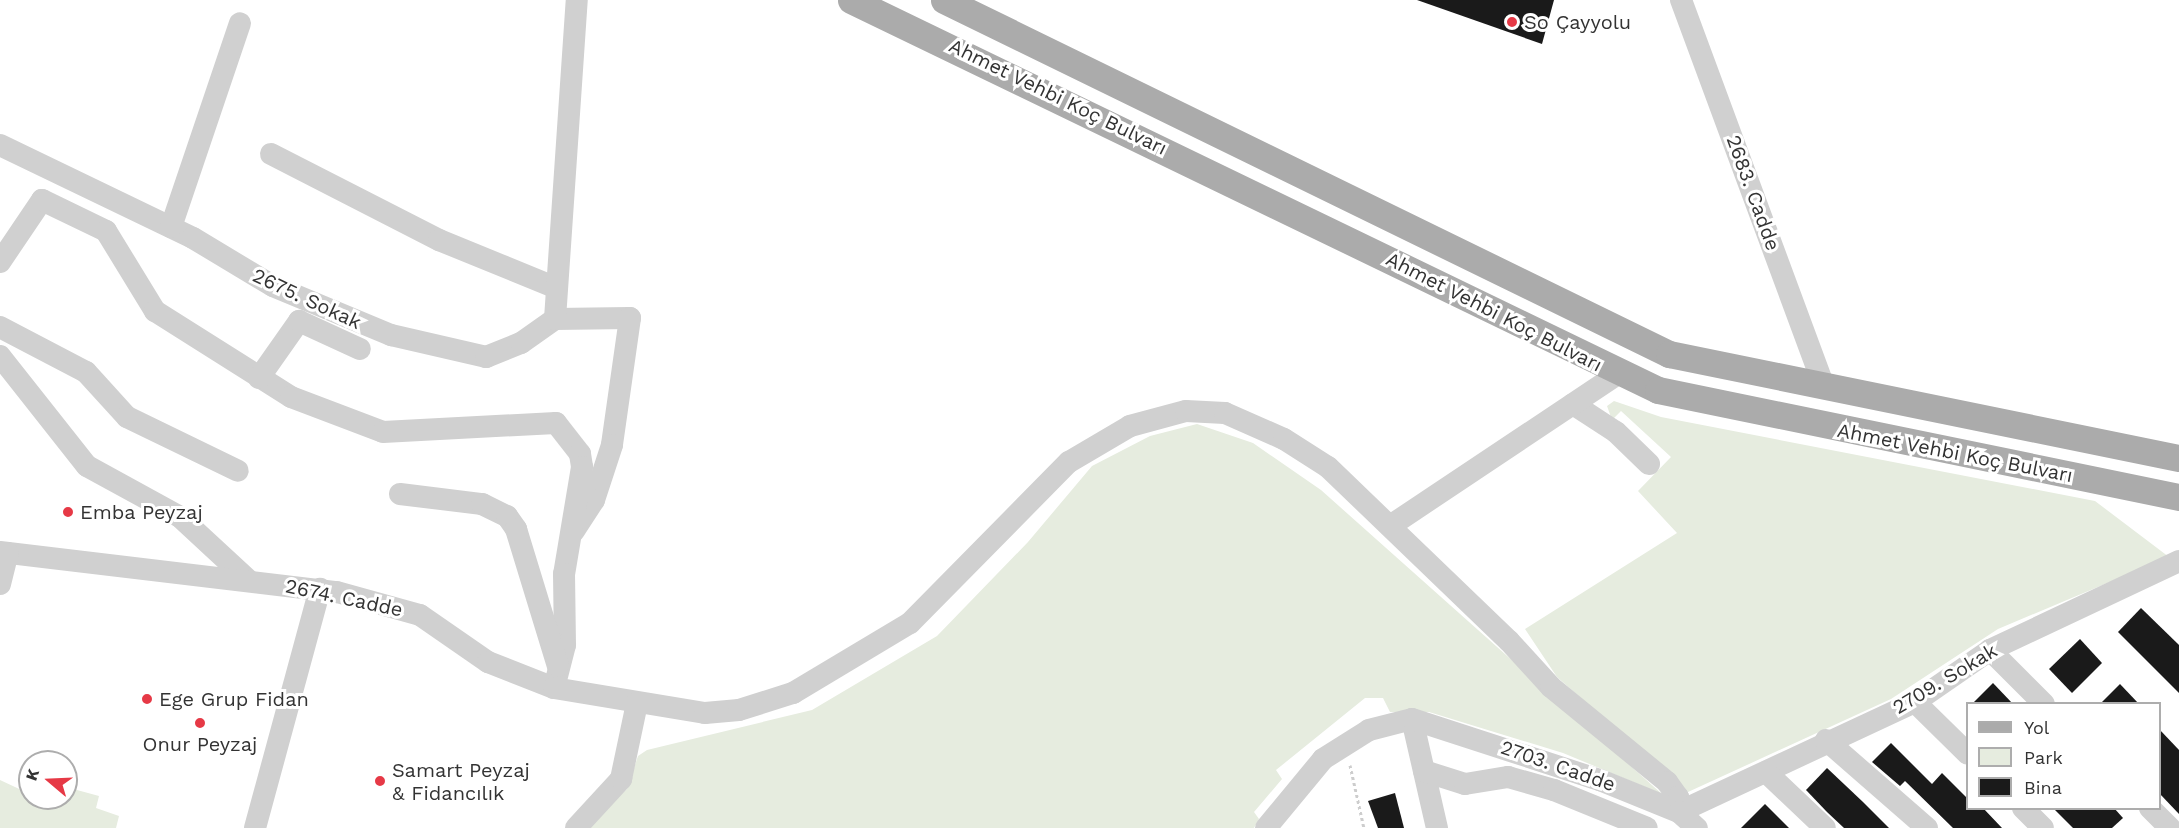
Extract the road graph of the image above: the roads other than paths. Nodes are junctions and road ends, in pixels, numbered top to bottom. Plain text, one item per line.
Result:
1 (577, 0) edge
2 (851, 0) edge
3 (944, 0) edge
4 (1681, 0) edge
5 (240, 23) dead end
6 (0, 145) edge
7 (271, 154) dead end
8 (171, 227) junction
9 (0, 262) edge
10 (554, 287) junction
11 (555, 319) junction
12 (0, 327) edge
13 (360, 349) dead end
14 (0, 356) edge
15 (1618, 374) junction
16 (259, 378) junction
17 (1824, 387) junction
18 (1574, 404) junction
19 (2179, 458) edge
20 (1648, 464) dead end
21 (238, 471) dead end
22 (400, 494) dead end
23 (2179, 497) edge
24 (1390, 526) junction
25 (568, 539) junction
26 (4, 553) edge
27 (2179, 561) edge
28 (248, 580) junction
29 (0, 584) edge
30 (320, 590) junction
31 (1990, 650) junction
32 (556, 679) junction
33 (1915, 702) junction
34 (2042, 702) edge
35 (637, 703) junction
36 (1412, 718) junction
37 (1826, 740) junction
38 (1966, 752) edge
39 (1424, 771) junction
40 (1766, 772) junction
41 (2025, 810) edge
42 (2152, 810) edge
43 (1679, 812) junction
44 (255, 828) edge
45 (576, 828) edge
46 (1266, 828) edge
47 (1437, 828) edge
48 (1647, 828) edge
49 (1697, 828) edge
50 (1825, 828) edge
51 (1927, 828) edge
52 (2043, 828) edge
53 (2170, 828) edge

1 - 10 street
2 - 15 main road, Ahmet Vehbi Koç Bulvarı
3 - 17 main road, Ahmet Vehbi Koç Bulvarı
4 - 17 street, 2683. Cadde
5 - 8 street
6 - 8 street, 2675. Sokak
7 - 10 street
8 - 11 street, 2675. Sokak
9 - 16 street
10 - 11 street
11 - 25 street
12 - 21 street
13 - 16 street
14 - 28 street
15 - 18 street
15 - 23 main road, Ahmet Vehbi Koç Bulvarı
16 - 25 street
17 - 19 main road, Ahmet Vehbi Koç Bulvarı
18 - 20 street
18 - 24 street
22 - 32 street
24 - 35 street, 2674. Cadde
24 - 43 street, 2674. Cadde
25 - 32 street
26 - 28 street, 2674. Cadde
26 - 29 street
27 - 31 street, 2709. Sokak
28 - 30 street, 2674. Cadde
30 - 32 street, 2674. Cadde
30 - 44 street
31 - 33 street, 2709. Sokak
31 - 34 street
32 - 35 street, 2674. Cadde
33 - 37 street, 2709. Sokak
33 - 38 street
35 - 45 street
36 - 39 street
36 - 43 street, 2703. Cadde
36 - 46 street
37 - 40 street, 2709. Sokak
37 - 51 street
39 - 47 street
39 - 48 street
40 - 43 street, 2709. Sokak
40 - 50 street
41 - 52 street
42 - 53 street
43 - 49 street, 2703. Cadde

